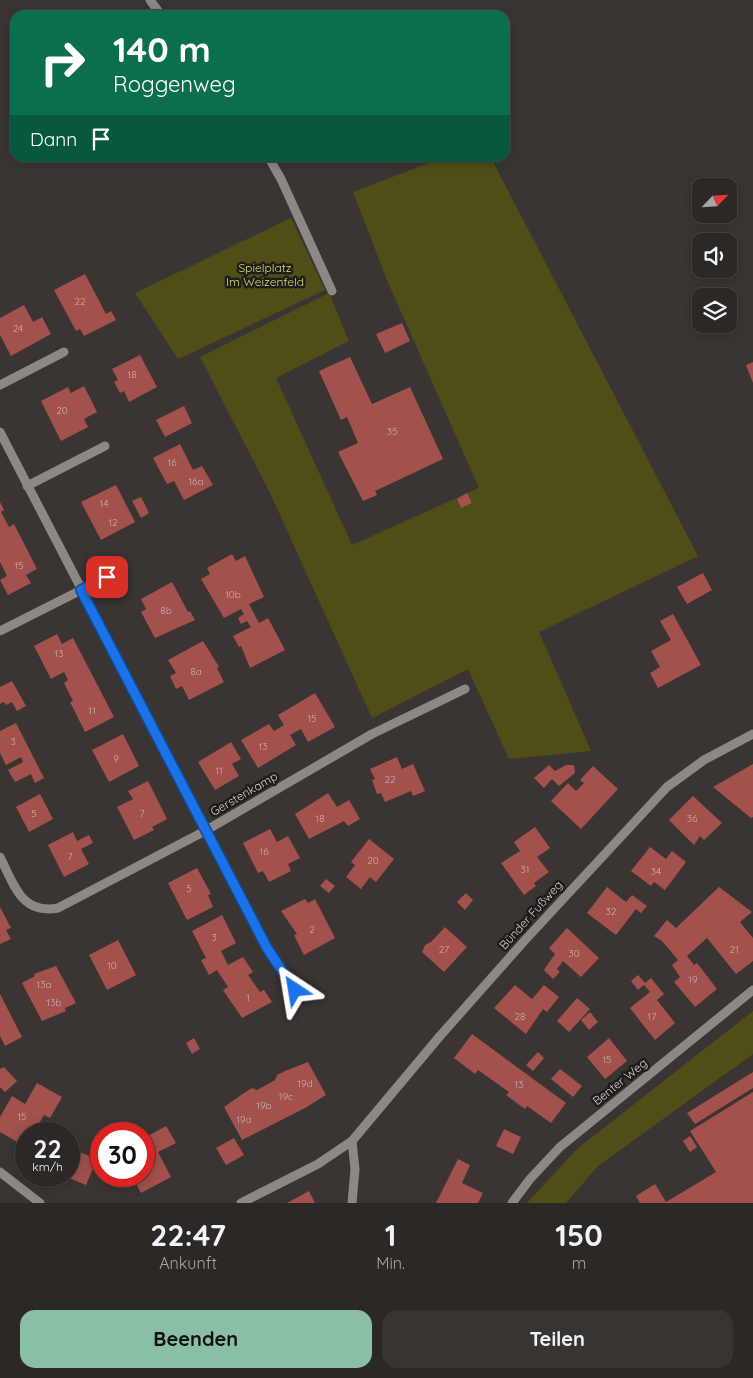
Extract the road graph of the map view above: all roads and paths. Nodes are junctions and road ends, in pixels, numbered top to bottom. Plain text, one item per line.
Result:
1 (271, 162) edge
2 (332, 291) dead end
3 (64, 352) dead end
4 (0, 385) edge
5 (0, 432) edge
6 (105, 446) dead end
7 (27, 486) junction
8 (107, 577) dead end
9 (81, 590) junction
10 (0, 631) edge
11 (466, 689) dead end
12 (753, 734) edge
13 (205, 832) junction
14 (0, 857) edge
15 (295, 990) dead end
16 (753, 990) edge
17 (352, 1141) junction
18 (0, 1172) edge
19 (40, 1203) edge
20 (241, 1203) edge
21 (352, 1203) edge
22 (512, 1203) edge

1 - 2 street
3 - 4 street
5 - 7 street
6 - 7 street
7 - 9 street
8 - 9 street
9 - 10 street
9 - 13 street
11 - 13 street, Gerstenkamp
12 - 17 street, Bünder Fußweg
13 - 14 street, Gerstenkamp
13 - 15 street
16 - 22 street, Benter Weg
17 - 20 street, Bünder Fußweg
17 - 21 street
18 - 19 street

